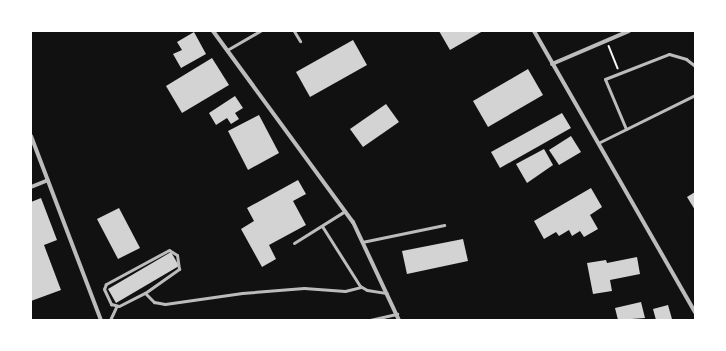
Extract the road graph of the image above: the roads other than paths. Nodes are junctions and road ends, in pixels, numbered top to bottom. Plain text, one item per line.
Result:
1 (212, 31) edge
2 (260, 31) edge
3 (294, 31) edge
4 (534, 31) edge
5 (629, 31) edge
6 (300, 41) dead end
7 (227, 50) junction
8 (552, 64) junction
9 (695, 66) edge
10 (695, 95) edge
11 (626, 129) junction
12 (31, 136) edge
13 (598, 144) junction
14 (48, 180) junction
15 (31, 187) edge
16 (345, 211) junction
17 (444, 225) dead end
18 (322, 226) junction
19 (362, 242) junction
20 (294, 243) dead end
21 (361, 287) junction
22 (145, 293) junction
23 (387, 293) junction
24 (116, 307) junction
25 (695, 312) edge
26 (397, 314) junction
27 (101, 320) edge
28 (110, 320) edge
29 (370, 320) edge
30 (399, 320) edge

1 - 7 street
2 - 7 lane
3 - 6 lane
4 - 8 street
5 - 8 street
7 - 16 street
8 - 13 street
9 - 11 lane
10 - 11 lane
11 - 13 lane
12 - 14 street
13 - 25 street
14 - 15 street
14 - 27 street
16 - 18 lane
16 - 19 street
17 - 19 lane
18 - 20 lane
18 - 21 lane
19 - 23 street
21 - 22 lane
21 - 23 lane
22 - 24 lane
22 - 24 lane
23 - 26 street
24 - 28 lane
26 - 29 lane
26 - 30 street

